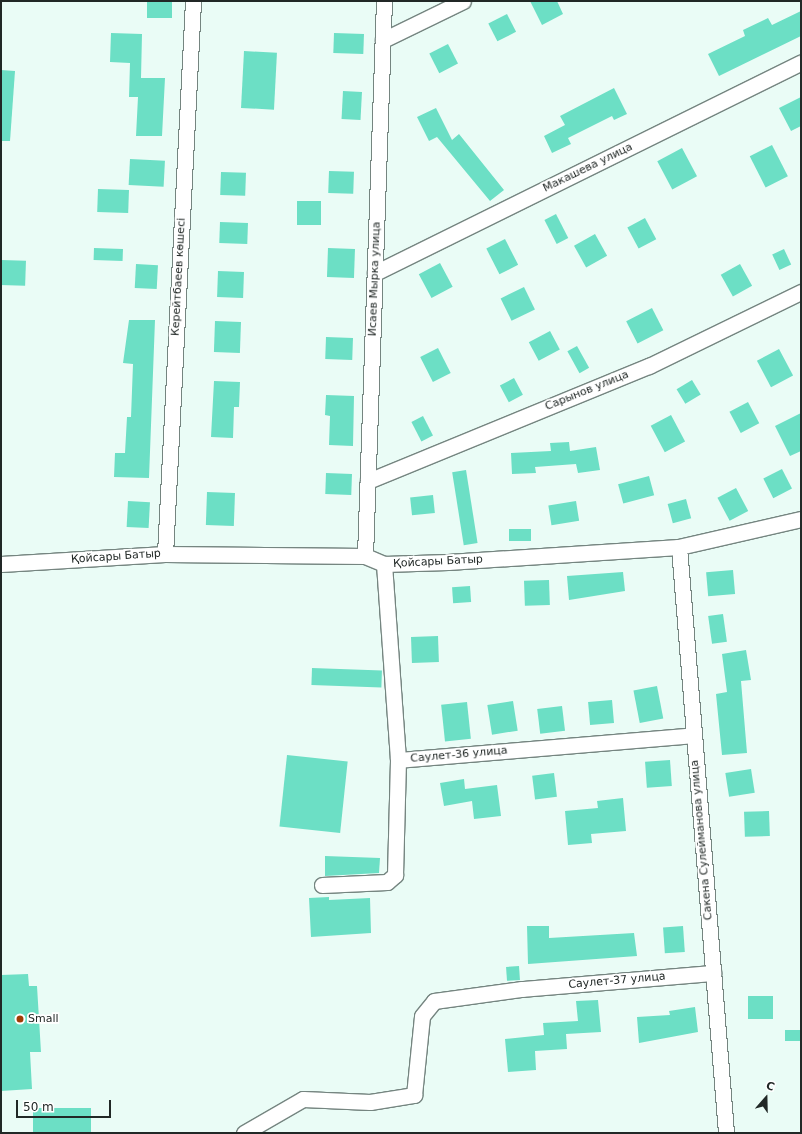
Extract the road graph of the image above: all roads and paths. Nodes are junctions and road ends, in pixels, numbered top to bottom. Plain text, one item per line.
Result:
1 (194, 1) edge
2 (384, 1) edge
3 (463, 1) edge
4 (383, 40) junction
5 (801, 62) edge
6 (375, 273) junction
7 (801, 292) edge
8 (368, 481) junction
9 (801, 519) edge
10 (679, 547) junction
11 (165, 554) junction
12 (365, 556) junction
13 (1, 564) edge
14 (384, 564) junction
15 (693, 735) junction
16 (398, 760) junction
17 (322, 885) dead end
18 (713, 973) junction
19 (244, 1133) edge
20 (726, 1133) edge

1 - 11 street, Керейтбаеев көшесі
2 - 4 street, Исаев Мырка улица
3 - 4 street
4 - 6 street, Исаев Мырка улица
5 - 6 street, Макашева улица
6 - 8 street, Исаев Мырка улица
7 - 8 street, Сарынов улица
8 - 12 street, Исаев Мырка улица
9 - 10 street, Қойсары Батыр
10 - 14 street, Қойсары Батыр
10 - 15 street, Сакена Сулейманова улица
11 - 12 street, Қойсары Батыр
11 - 13 street, Қойсары Батыр
12 - 14 street, Қойсары Батыр
14 - 16 street, Саулет-36 улица
15 - 16 street, Саулет-36 улица
15 - 18 street, Сакена Сулейманова улица
16 - 17 street
18 - 19 street, Саулет-37 улица
18 - 20 street, Сакена Сулейманова улица

